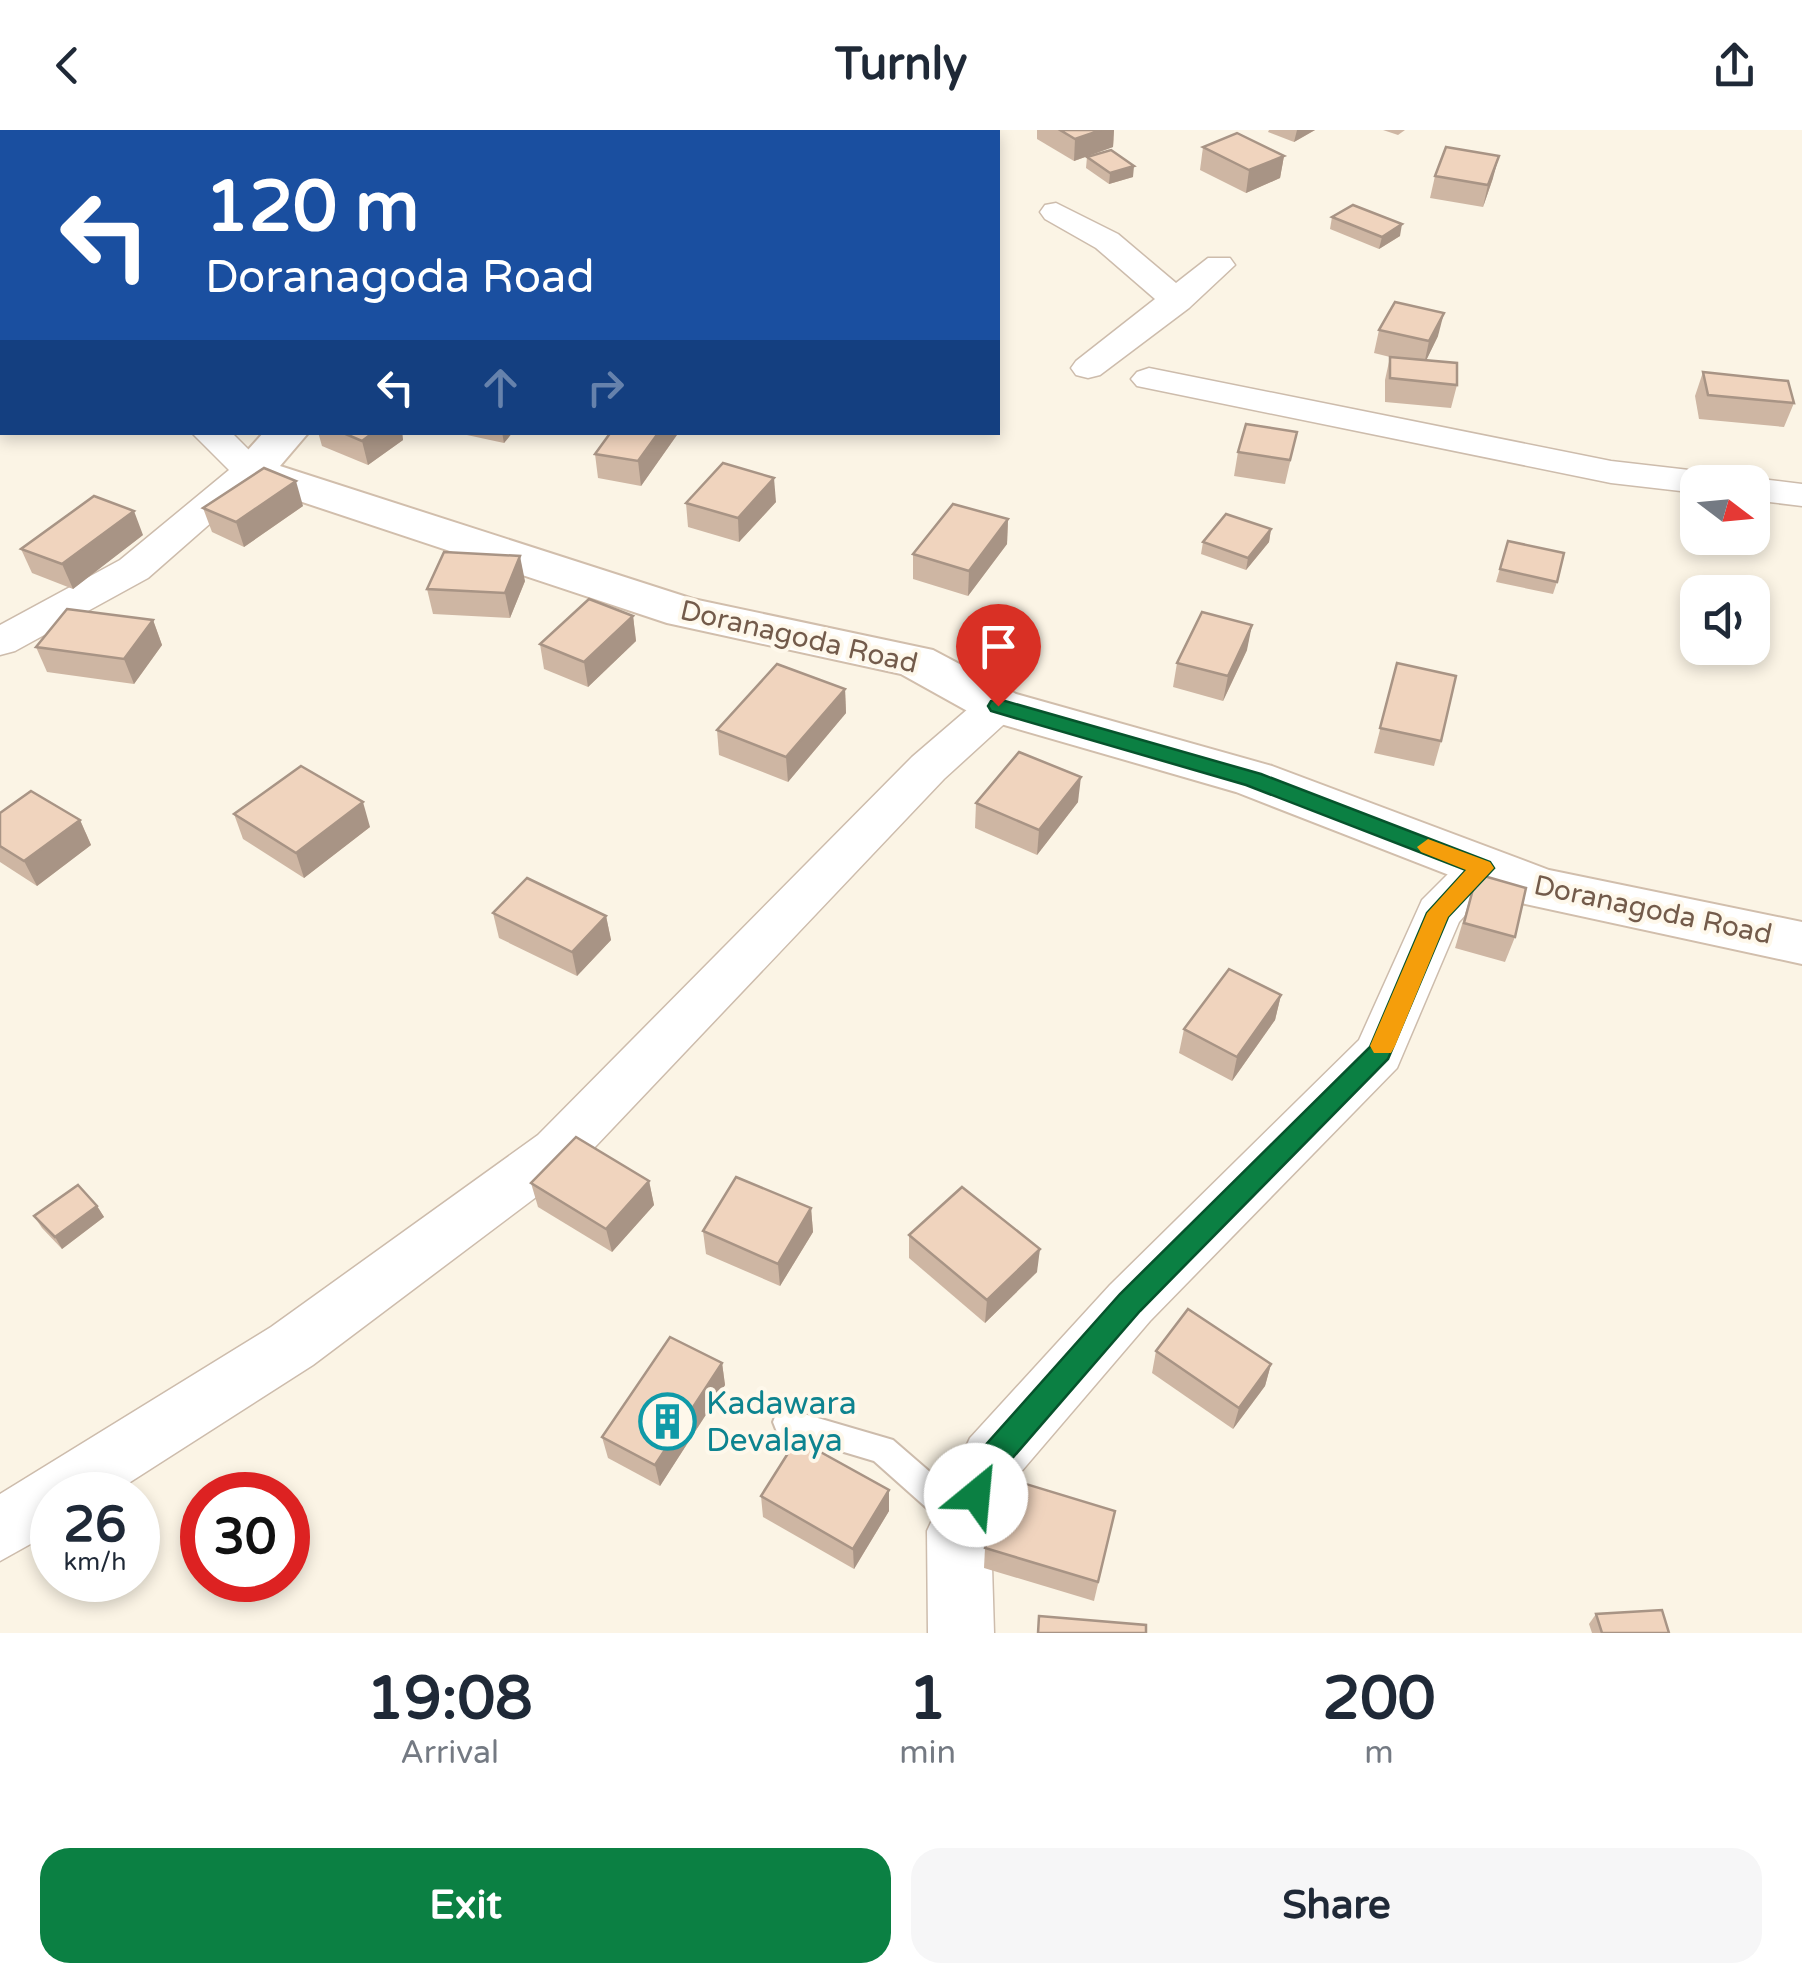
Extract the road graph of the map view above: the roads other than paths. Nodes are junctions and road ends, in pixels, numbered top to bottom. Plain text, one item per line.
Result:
1 (1056, 212) dead end
2 (1220, 265) dead end
3 (1178, 301) junction
4 (1088, 368) dead end
5 (1149, 379) dead end
6 (211, 435) edge
7 (285, 435) edge
8 (251, 472) junction
9 (1680, 480) edge
10 (1770, 491) edge
11 (1802, 495) edge
12 (0, 600) edge
13 (38, 622) junction
14 (0, 642) edge
15 (998, 706) junction
16 (1482, 868) junction
17 (1802, 943) edge
18 (787, 1422) dead end
19 (92, 1472) edge
20 (30, 1511) edge
21 (0, 1530) edge
22 (959, 1531) junction
23 (961, 1633) edge

1 - 3 street
2 - 3 street
3 - 4 street
5 - 9 street
6 - 8 street
7 - 8 street
8 - 13 street
8 - 15 street, Doranagoda Road
10 - 11 street
12 - 13 street
13 - 14 street
15 - 16 street, Doranagoda Road
15 - 19 street
16 - 17 street, Doranagoda Road
16 - 22 street
18 - 22 lane
20 - 21 street
22 - 23 street

